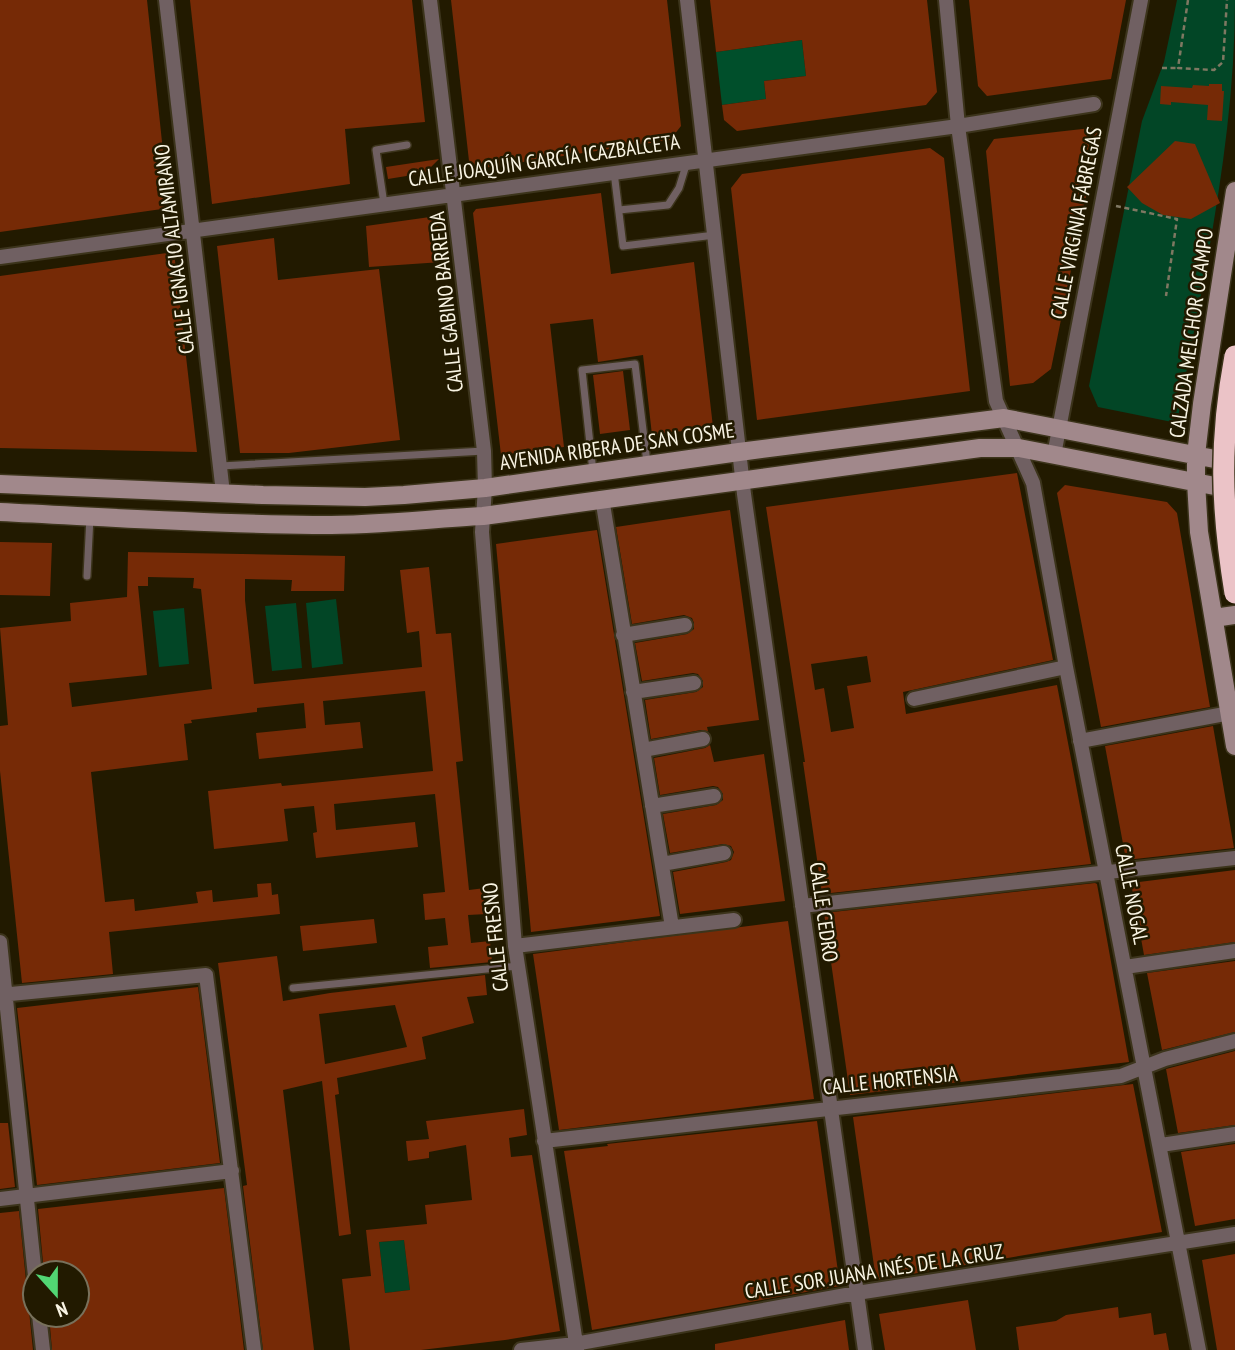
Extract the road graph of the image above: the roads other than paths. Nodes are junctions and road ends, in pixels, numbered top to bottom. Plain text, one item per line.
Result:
1 (166, 0) edge
2 (430, 0) edge
3 (687, 0) edge
4 (946, 0) edge
5 (1141, 0) edge
6 (1094, 104) dead end
7 (958, 126) junction
8 (407, 145) dead end
9 (707, 159) junction
10 (687, 162) junction
11 (614, 172) junction
12 (1235, 191) edge
13 (454, 194) junction
14 (384, 204) junction
15 (619, 210) junction
16 (192, 231) junction
17 (715, 235) junction
18 (0, 257) edge
19 (1235, 356) edge
20 (1202, 404) junction
21 (1004, 418) junction
22 (1235, 424) edge
23 (1060, 428) junction
24 (1019, 448) junction
25 (484, 452) junction
26 (739, 452) junction
27 (1054, 454) junction
28 (1196, 455) junction
29 (1229, 457) edge
30 (647, 464) junction
31 (221, 466) junction
32 (593, 472) junction
33 (742, 480) junction
34 (1196, 482) junction
35 (0, 484) edge
36 (485, 488) junction
37 (1235, 490) edge
38 (223, 493) junction
39 (602, 498) junction
40 (0, 512) edge
41 (90, 516) junction
42 (482, 516) junction
43 (87, 576) dead end
44 (1235, 593) edge
45 (1235, 615) edge
46 (1214, 618) junction
47 (685, 625) dead end
48 (623, 635) junction
49 (1066, 667) junction
50 (694, 683) dead end
51 (633, 692) junction
52 (914, 699) dead end
53 (1230, 713) junction
54 (703, 739) dead end
55 (1080, 741) junction
56 (1235, 746) edge
57 (643, 750) junction
58 (715, 796) dead end
59 (652, 806) junction
60 (724, 853) dead end
61 (1235, 859) edge
62 (662, 863) junction
63 (1107, 873) junction
64 (802, 906) junction
65 (734, 920) dead end
66 (672, 928) junction
67 (0, 942) edge
68 (515, 946) junction
69 (1235, 951) edge
70 (518, 967) junction
71 (1125, 967) junction
72 (293, 988) dead end
73 (3, 995) edge
74 (1235, 1041) edge
75 (1143, 1068) junction
76 (831, 1107) junction
77 (1235, 1134) edge
78 (544, 1141) junction
79 (1161, 1145) junction
80 (232, 1171) junction
81 (26, 1196) junction
82 (0, 1199) edge
83 (1235, 1234) edge
84 (1180, 1243) junction
85 (33, 1259) edge
86 (857, 1293) junction
87 (41, 1329) edge
88 (576, 1347) edge
89 (43, 1350) edge
90 (254, 1350) edge
91 (521, 1350) edge
92 (865, 1350) edge
93 (1199, 1350) edge

1 - 16 street, CALLE IGNACIO ALTAMIRANO
2 - 13 street, CALLE GABINO BARREDA
3 - 9 street, CALLE CEDRO
4 - 7 street, CALLE NOGAL
5 - 23 street, CALLE VIRGINIA FÁBREGAS
6 - 7 street, CALLE JOAQUÍN GARCÍA ICAZBALCETA
7 - 9 street, CALLE JOAQUÍN GARCÍA ICAZBALCETA
7 - 21 street, CALLE NOGAL
8 - 14 lane
9 - 10 street, CALLE JOAQUÍN GARCÍA ICAZBALCETA
9 - 17 street, CALLE CEDRO
10 - 11 street, CALLE JOAQUÍN GARCÍA ICAZBALCETA
10 - 15 lane
11 - 13 street, CALLE JOAQUÍN GARCÍA ICAZBALCETA
11 - 15 lane
12 - 20 main road, CALZADA MELCHOR OCAMPO
13 - 14 street, CALLE JOAQUÍN GARCÍA ICAZBALCETA
13 - 25 street, CALLE GABINO BARREDA
14 - 16 street, CALLE JOAQUÍN GARCÍA ICAZBALCETA
15 - 17 lane
16 - 18 street, CALLE JOAQUÍN GARCÍA ICAZBALCETA
16 - 31 street, CALLE IGNACIO ALTAMIRANO
17 - 26 street, CALLE CEDRO
19 - 29 highway, bridge
20 - 22 main road
20 - 28 main road, CALZADA MELCHOR OCAMPO
21 - 23 main road, AVENIDA RIBERA DE SAN COSME
21 - 24 street, CALLE NOGAL
21 - 26 main road, AVENIDA RIBERA DE SAN COSME
23 - 27 street, CALLE VIRGINIA FÁBREGAS
23 - 28 main road, AVENIDA RIBERA DE SAN COSME
24 - 27 main road
24 - 33 main road
24 - 49 street, CALLE NOGAL
25 - 31 lane
25 - 36 street, CALLE GABINO BARREDA
26 - 30 main road, AVENIDA RIBERA DE SAN COSME
26 - 33 street, CALLE CEDRO
27 - 34 main road
28 - 29 main road, AVENIDA RIBERA DE SAN COSME
28 - 34 main road, CALZADA MELCHOR OCAMPO
29 - 44 highway, bridge
30 - 32 main road, AVENIDA RIBERA DE SAN COSME
30 - 32 lane
31 - 38 street, CALLE IGNACIO ALTAMIRANO
32 - 36 main road, AVENIDA RIBERA DE SAN COSME
33 - 39 main road
33 - 64 street, CALLE CEDRO
34 - 37 main road
34 - 46 main road, CALZADA MELCHOR OCAMPO
35 - 38 main road, AVENIDA RIBERA DE SAN COSME
36 - 38 main road, AVENIDA RIBERA DE SAN COSME
36 - 42 street, CALLE GABINO BARREDA
39 - 42 main road
39 - 48 street
40 - 41 main road
41 - 42 main road
41 - 43 lane
42 - 68 street, CALLE FRESNO
45 - 46 main road
46 - 53 main road, CALZADA MELCHOR OCAMPO
47 - 48 street
48 - 51 street
49 - 52 street
49 - 55 street, CALLE NOGAL
50 - 51 street
51 - 57 street
53 - 55 street
53 - 56 main road, CALZADA MELCHOR OCAMPO
54 - 57 street
55 - 63 street, CALLE NOGAL
57 - 59 street
58 - 59 street
59 - 62 street
60 - 62 street
61 - 63 street
62 - 66 street
63 - 64 street
63 - 71 street, CALLE NOGAL
64 - 76 street, CALLE CEDRO
65 - 66 street
66 - 68 street
67 - 73 street
68 - 70 street, CALLE FRESNO
69 - 71 street
70 - 72 lane
70 - 78 street, CALLE FRESNO
71 - 75 street, CALLE NOGAL
73 - 80 street
73 - 81 street
74 - 75 street, CALLE HORTENSIA
75 - 76 street, CALLE HORTENSIA
75 - 79 street, CALLE NOGAL
76 - 78 street, CALLE HORTENSIA
76 - 86 street, CALLE CEDRO
77 - 79 street
78 - 88 street, CALLE FRESNO
79 - 84 street, CALLE NOGAL
80 - 81 street
80 - 90 street
81 - 82 street
81 - 85 street
83 - 84 street, CALLE SOR JUANA INÉS DE LA CRUZ
84 - 86 street, CALLE SOR JUANA INÉS DE LA CRUZ
84 - 93 street, CALLE NOGAL
86 - 88 street, CALLE SOR JUANA INÉS DE LA CRUZ
86 - 92 street, CALLE CEDRO
87 - 89 street
88 - 91 street, CALLE SOR JUANA INÉS DE LA CRUZ

